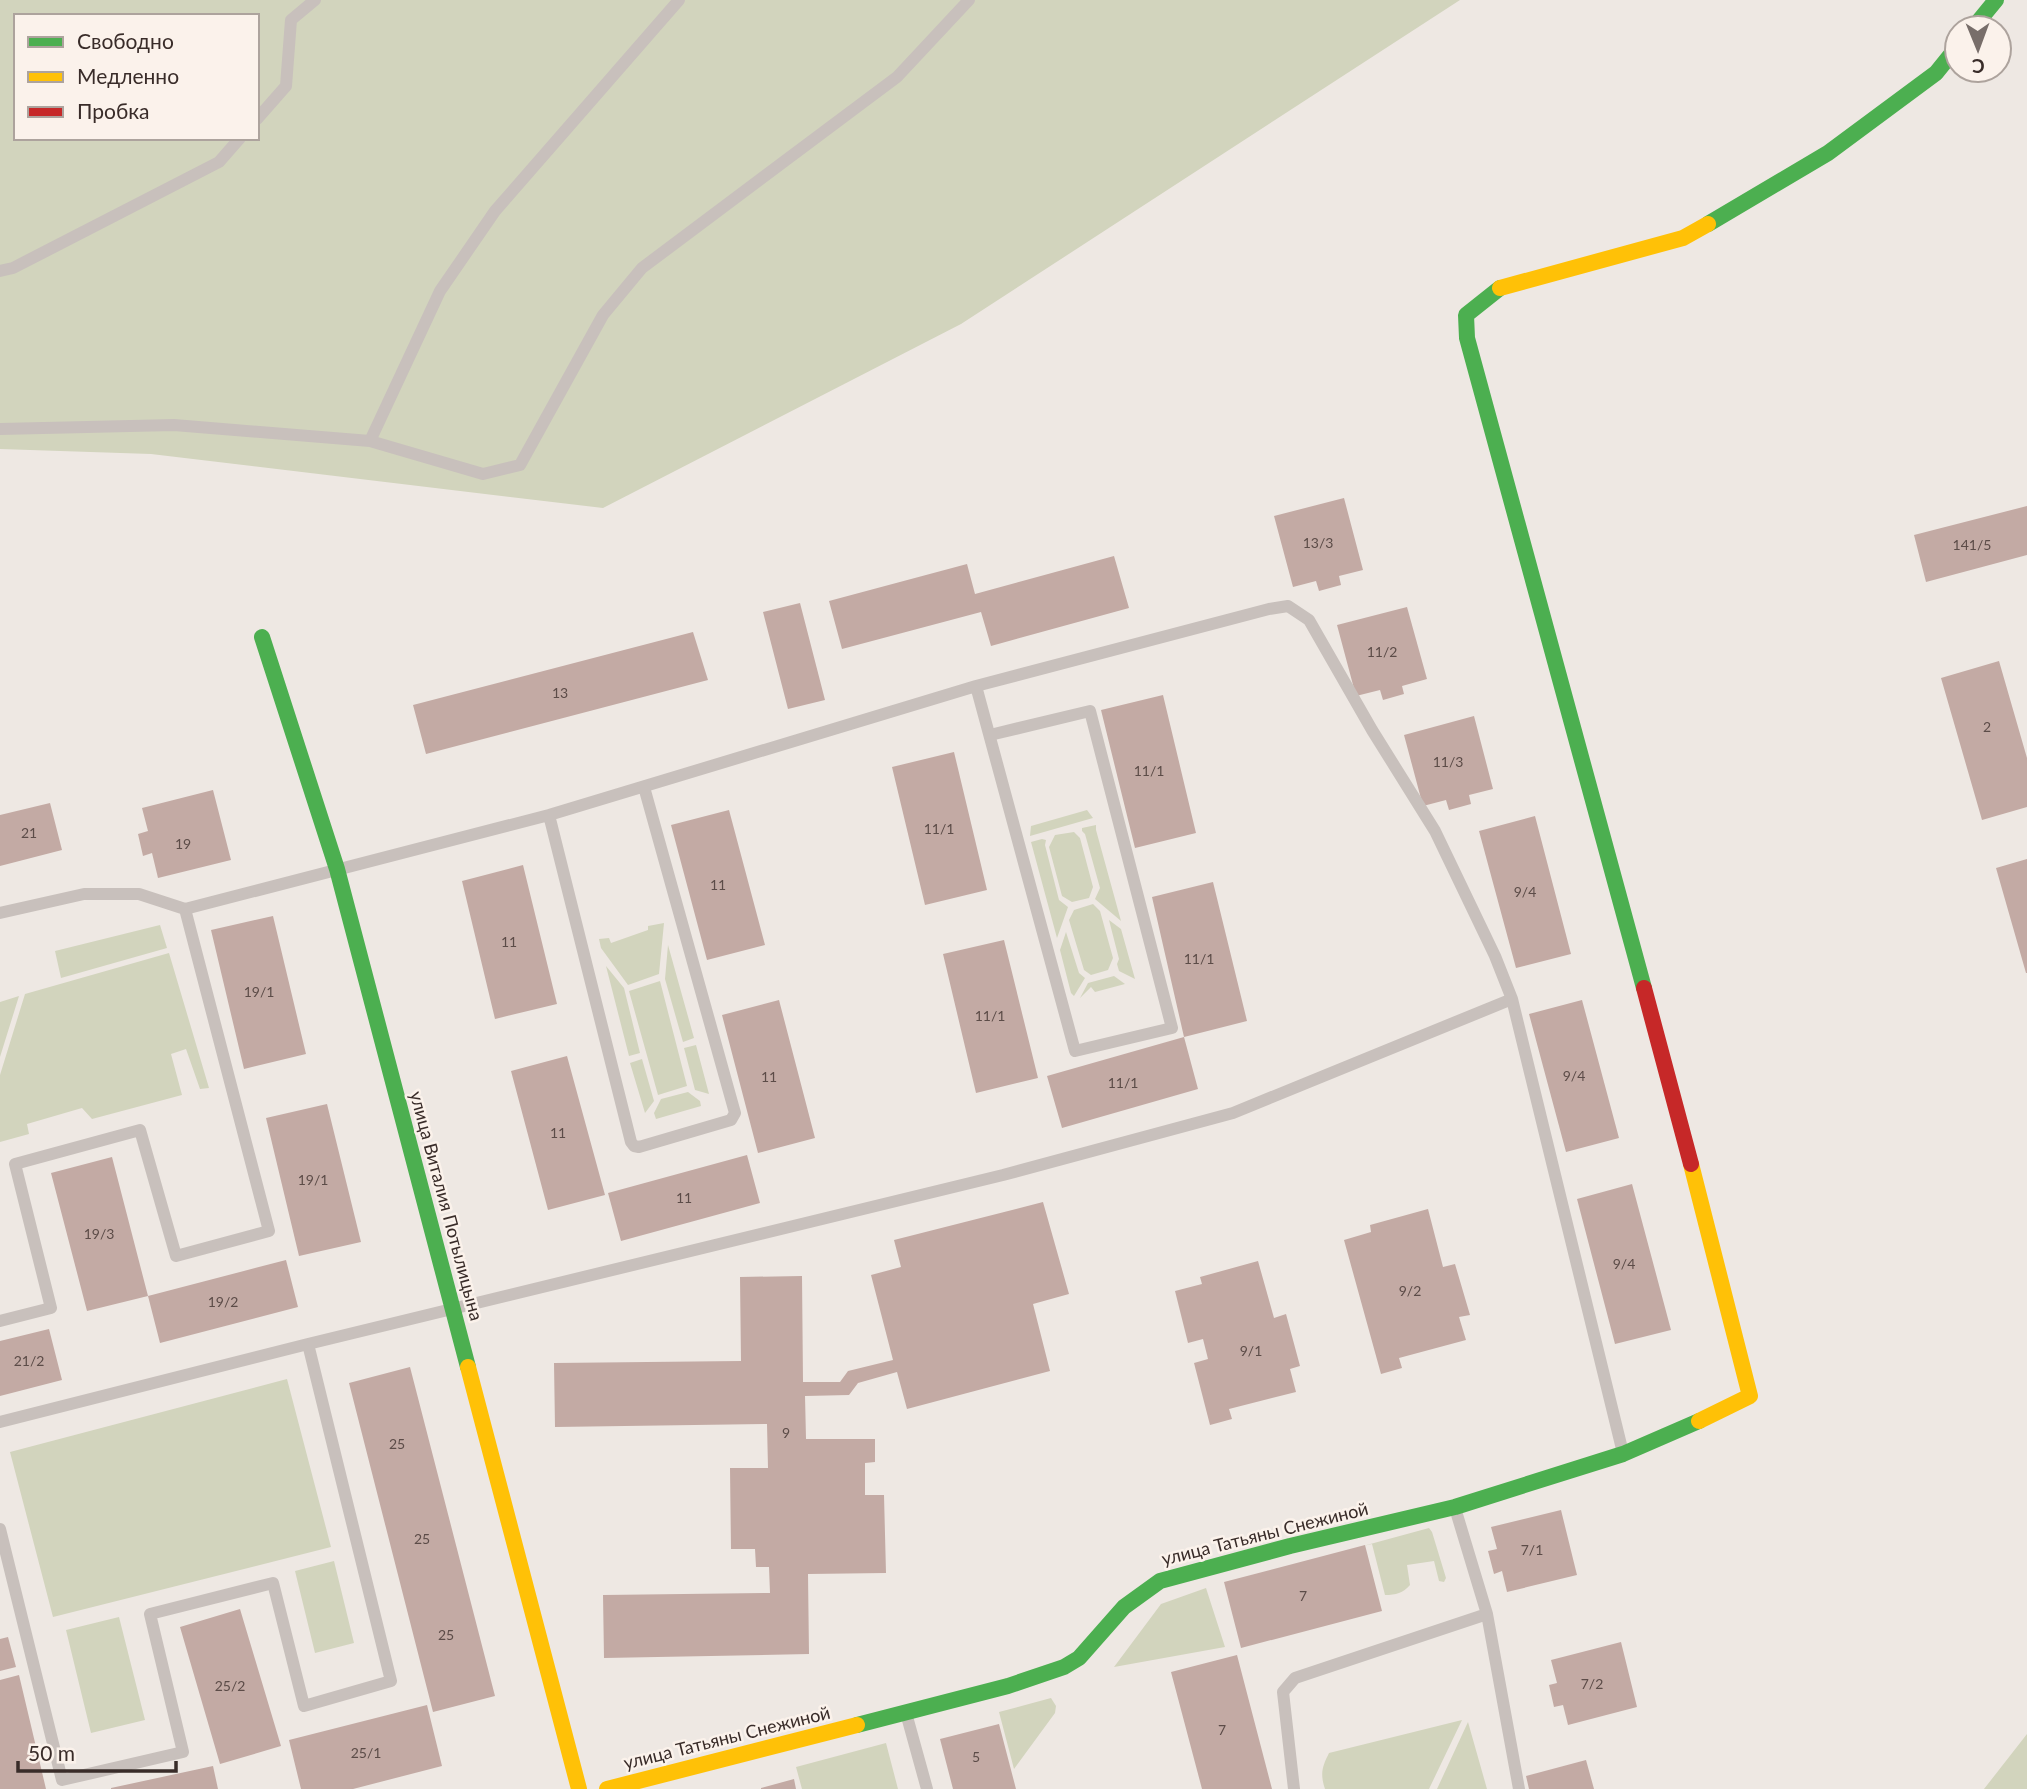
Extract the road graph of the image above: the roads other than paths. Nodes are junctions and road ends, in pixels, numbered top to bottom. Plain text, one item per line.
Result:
1 (315, 0) edge
2 (679, 0) edge
3 (970, 0) edge
4 (1996, 0) edge
5 (1984, 14) edge
6 (1943, 65) edge
7 (259, 117) edge
8 (238, 140) edge
9 (0, 271) edge
10 (0, 429) edge
11 (370, 441) junction
12 (262, 637) dead end
13 (976, 686) junction
14 (990, 736) junction
15 (644, 787) junction
16 (549, 815) junction
17 (337, 869) junction
18 (185, 909) junction
19 (0, 914) edge
20 (1512, 999) junction
21 (453, 1310) junction
22 (0, 1321) edge
23 (308, 1344) junction
24 (0, 1422) edge
25 (1623, 1454) junction
26 (1455, 1507) junction
27 (0, 1529) edge
28 (1487, 1614) junction
29 (906, 1712) junction
30 (579, 1789) edge
31 (607, 1789) edge
32 (927, 1789) edge
33 (1294, 1789) edge
34 (1519, 1789) edge

1 - 7 lane
2 - 11 lane
3 - 11 lane
4 - 5 street
6 - 25 street, улица Татьяны Снежиной
8 - 9 lane
10 - 11 lane
12 - 17 street, улица Виталия Потылицына
13 - 14 lane
13 - 15 lane
13 - 20 lane
14 - 14 lane
15 - 16 lane
15 - 16 lane
16 - 17 lane
17 - 18 lane
17 - 21 street, улица Виталия Потылицына
18 - 19 lane
18 - 22 lane
20 - 21 lane
20 - 25 lane
21 - 23 lane
21 - 30 street, улица Виталия Потылицына
23 - 24 lane
23 - 27 lane
25 - 26 street, улица Татьяны Снежиной
26 - 28 lane
26 - 29 street, улица Татьяны Снежиной
28 - 33 lane
28 - 34 lane
29 - 31 street, улица Татьяны Снежиной
29 - 32 lane

